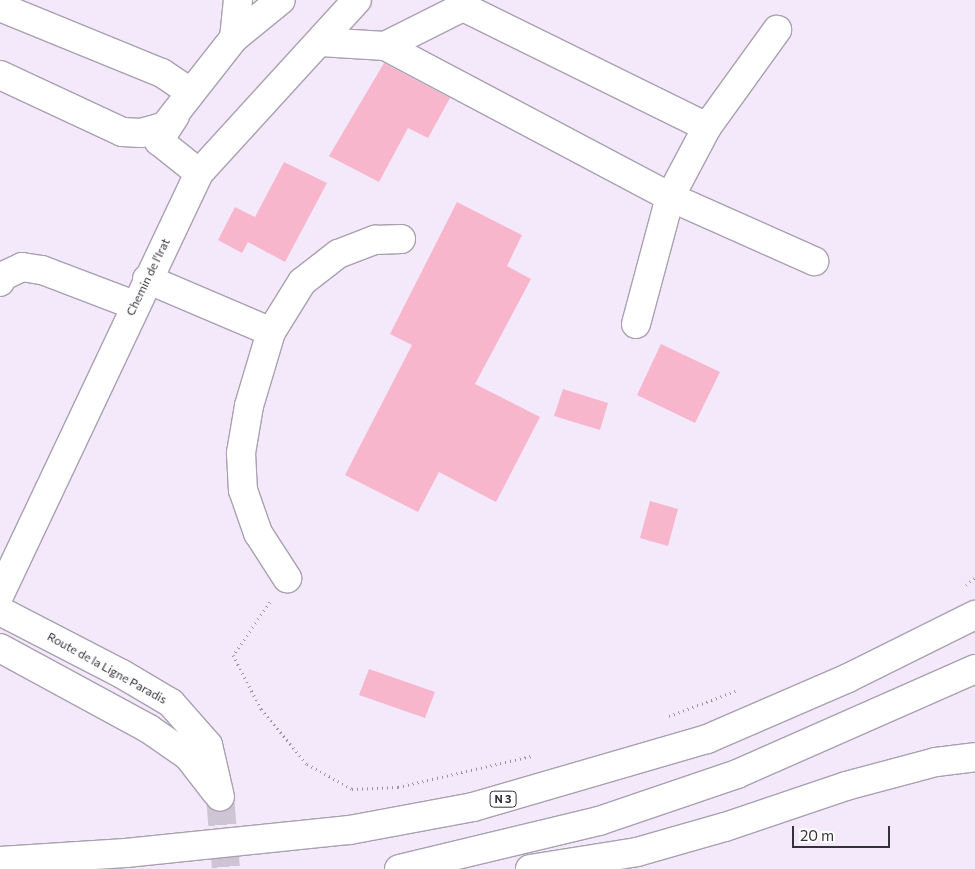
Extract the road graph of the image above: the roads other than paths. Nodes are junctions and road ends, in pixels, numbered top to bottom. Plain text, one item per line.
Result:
1 (238, 0) edge
2 (281, 0) edge
3 (357, 0) edge
4 (361, 0) edge
5 (0, 7) edge
6 (777, 30) dead end
7 (234, 38) junction
8 (320, 42) junction
9 (385, 46) junction
10 (0, 76) edge
11 (190, 92) junction
12 (707, 127) junction
13 (199, 173) junction
14 (670, 197) junction
15 (401, 239) dead end
16 (814, 261) dead end
17 (147, 279) junction
18 (0, 282) edge
19 (134, 305) junction
20 (636, 324) dead end
21 (272, 332) junction
22 (287, 578) road end
23 (0, 594) edge
24 (0, 611) edge
25 (975, 615) edge
26 (0, 648) edge
27 (975, 670) edge
28 (975, 757) edge
29 (0, 861) edge
30 (398, 869) edge
31 (530, 869) edge

1 - 7 main road
2 - 7 main road
3 - 8 main road, Chemin de l'Irat
4 - 8 main road
5 - 11 main road
6 - 12 main road
7 - 11 main road
8 - 9 main road
8 - 13 main road, Chemin de l'Irat
9 - 12 main road
9 - 14 main road
10 - 11 main road
11 - 13 main road
12 - 14 main road
13 - 17 main road, Chemin de l'Irat
14 - 16 main road
14 - 20 main road
15 - 21 main road
17 - 19 main road, Chemin de l'Irat
17 - 21 main road
18 - 19 main road
19 - 23 main road, Chemin de l'Irat
21 - 22 main road
24 - 26 main road, Route de la Ligne Paradis
25 - 29 main road, N 3
27 - 30 main road
28 - 31 main road

